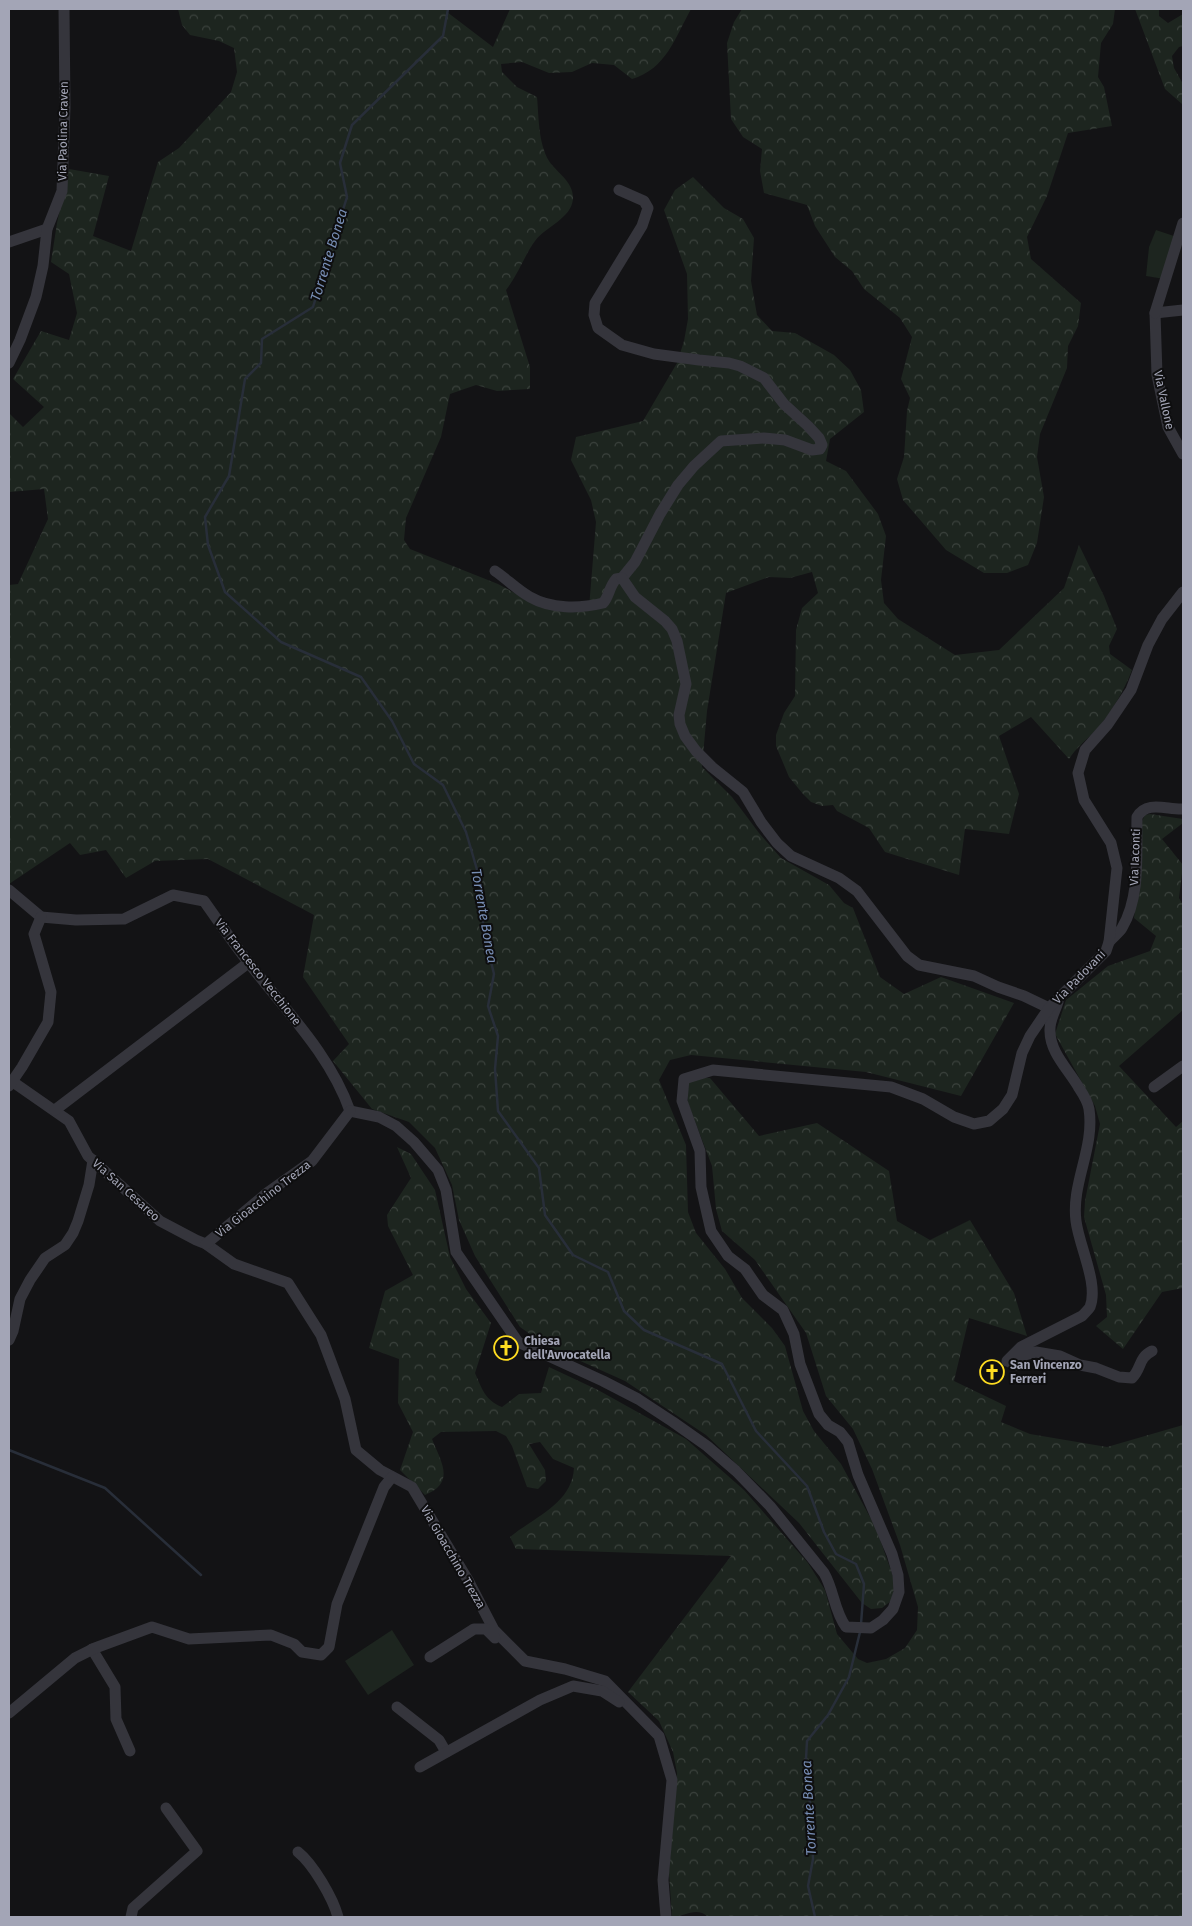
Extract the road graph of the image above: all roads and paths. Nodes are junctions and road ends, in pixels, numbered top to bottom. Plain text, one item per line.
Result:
1 (64, 9) edge
2 (619, 190) dead end
3 (1183, 223) edge
4 (47, 229) junction
5 (9, 242) edge
6 (1183, 310) edge
7 (1155, 313) junction
8 (9, 363) edge
9 (1183, 454) edge
10 (495, 571) dead end
11 (622, 578) junction
12 (1183, 592) edge
13 (1183, 809) edge
14 (9, 890) edge
15 (42, 917) junction
16 (1109, 942) junction
17 (248, 963) junction
18 (1060, 996) junction
19 (1048, 1008) junction
20 (1183, 1066) edge
21 (11, 1084) edge
22 (1154, 1087) dead end
23 (55, 1110) junction
24 (350, 1111) junction
25 (93, 1160) junction
26 (206, 1244) junction
27 (9, 1340) edge
28 (1152, 1351) dead end
29 (392, 1476) junction
30 (92, 1649) junction
31 (513, 1649) junction
32 (430, 1657) dead end
33 (397, 1707) dead end
34 (9, 1713) edge
35 (638, 1713) junction
36 (130, 1751) dead end
37 (446, 1752) junction
38 (420, 1767) dead end
39 (166, 1808) dead end
40 (298, 1852) dead end
41 (131, 1917) edge
42 (338, 1917) edge
43 (666, 1917) edge

1 - 4 street, Via Paolina Craven
2 - 11 street
3 - 7 street, Via Vallone
4 - 5 street
4 - 8 street, Via Paolina Craven
6 - 7 street
7 - 9 street, Via Vallone
10 - 11 street
11 - 19 street
12 - 16 street, Via Padovani
13 - 16 street, Via Iaconti
14 - 15 street
15 - 17 street, Via Francesco Vecchione
15 - 21 street, Via San Cesareo
16 - 18 street, Via Padovani
17 - 23 street
17 - 24 street, Via Francesco Vecchione
18 - 19 street, Via Padovani
18 - 28 street
19 - 24 street, Via Padovani
20 - 22 street
21 - 23 street, Via San Cesareo
23 - 25 street, Via San Cesareo
24 - 26 street, Via Gioacchino Trezza
25 - 26 street, Via San Cesareo
25 - 27 street
26 - 29 street, Via Gioacchino Trezza
29 - 30 street
29 - 31 street, Via Gioacchino Trezza
30 - 34 street
30 - 36 street
31 - 32 street, Via Gioacchino Trezza
31 - 35 street, Via Gioacchino Trezza
33 - 37 street
35 - 37 street, Via Gioacchino Trezza
35 - 43 street, Via Gioacchino Trezza
37 - 38 street, Via Gioacchino Trezza
39 - 41 street
40 - 42 street

